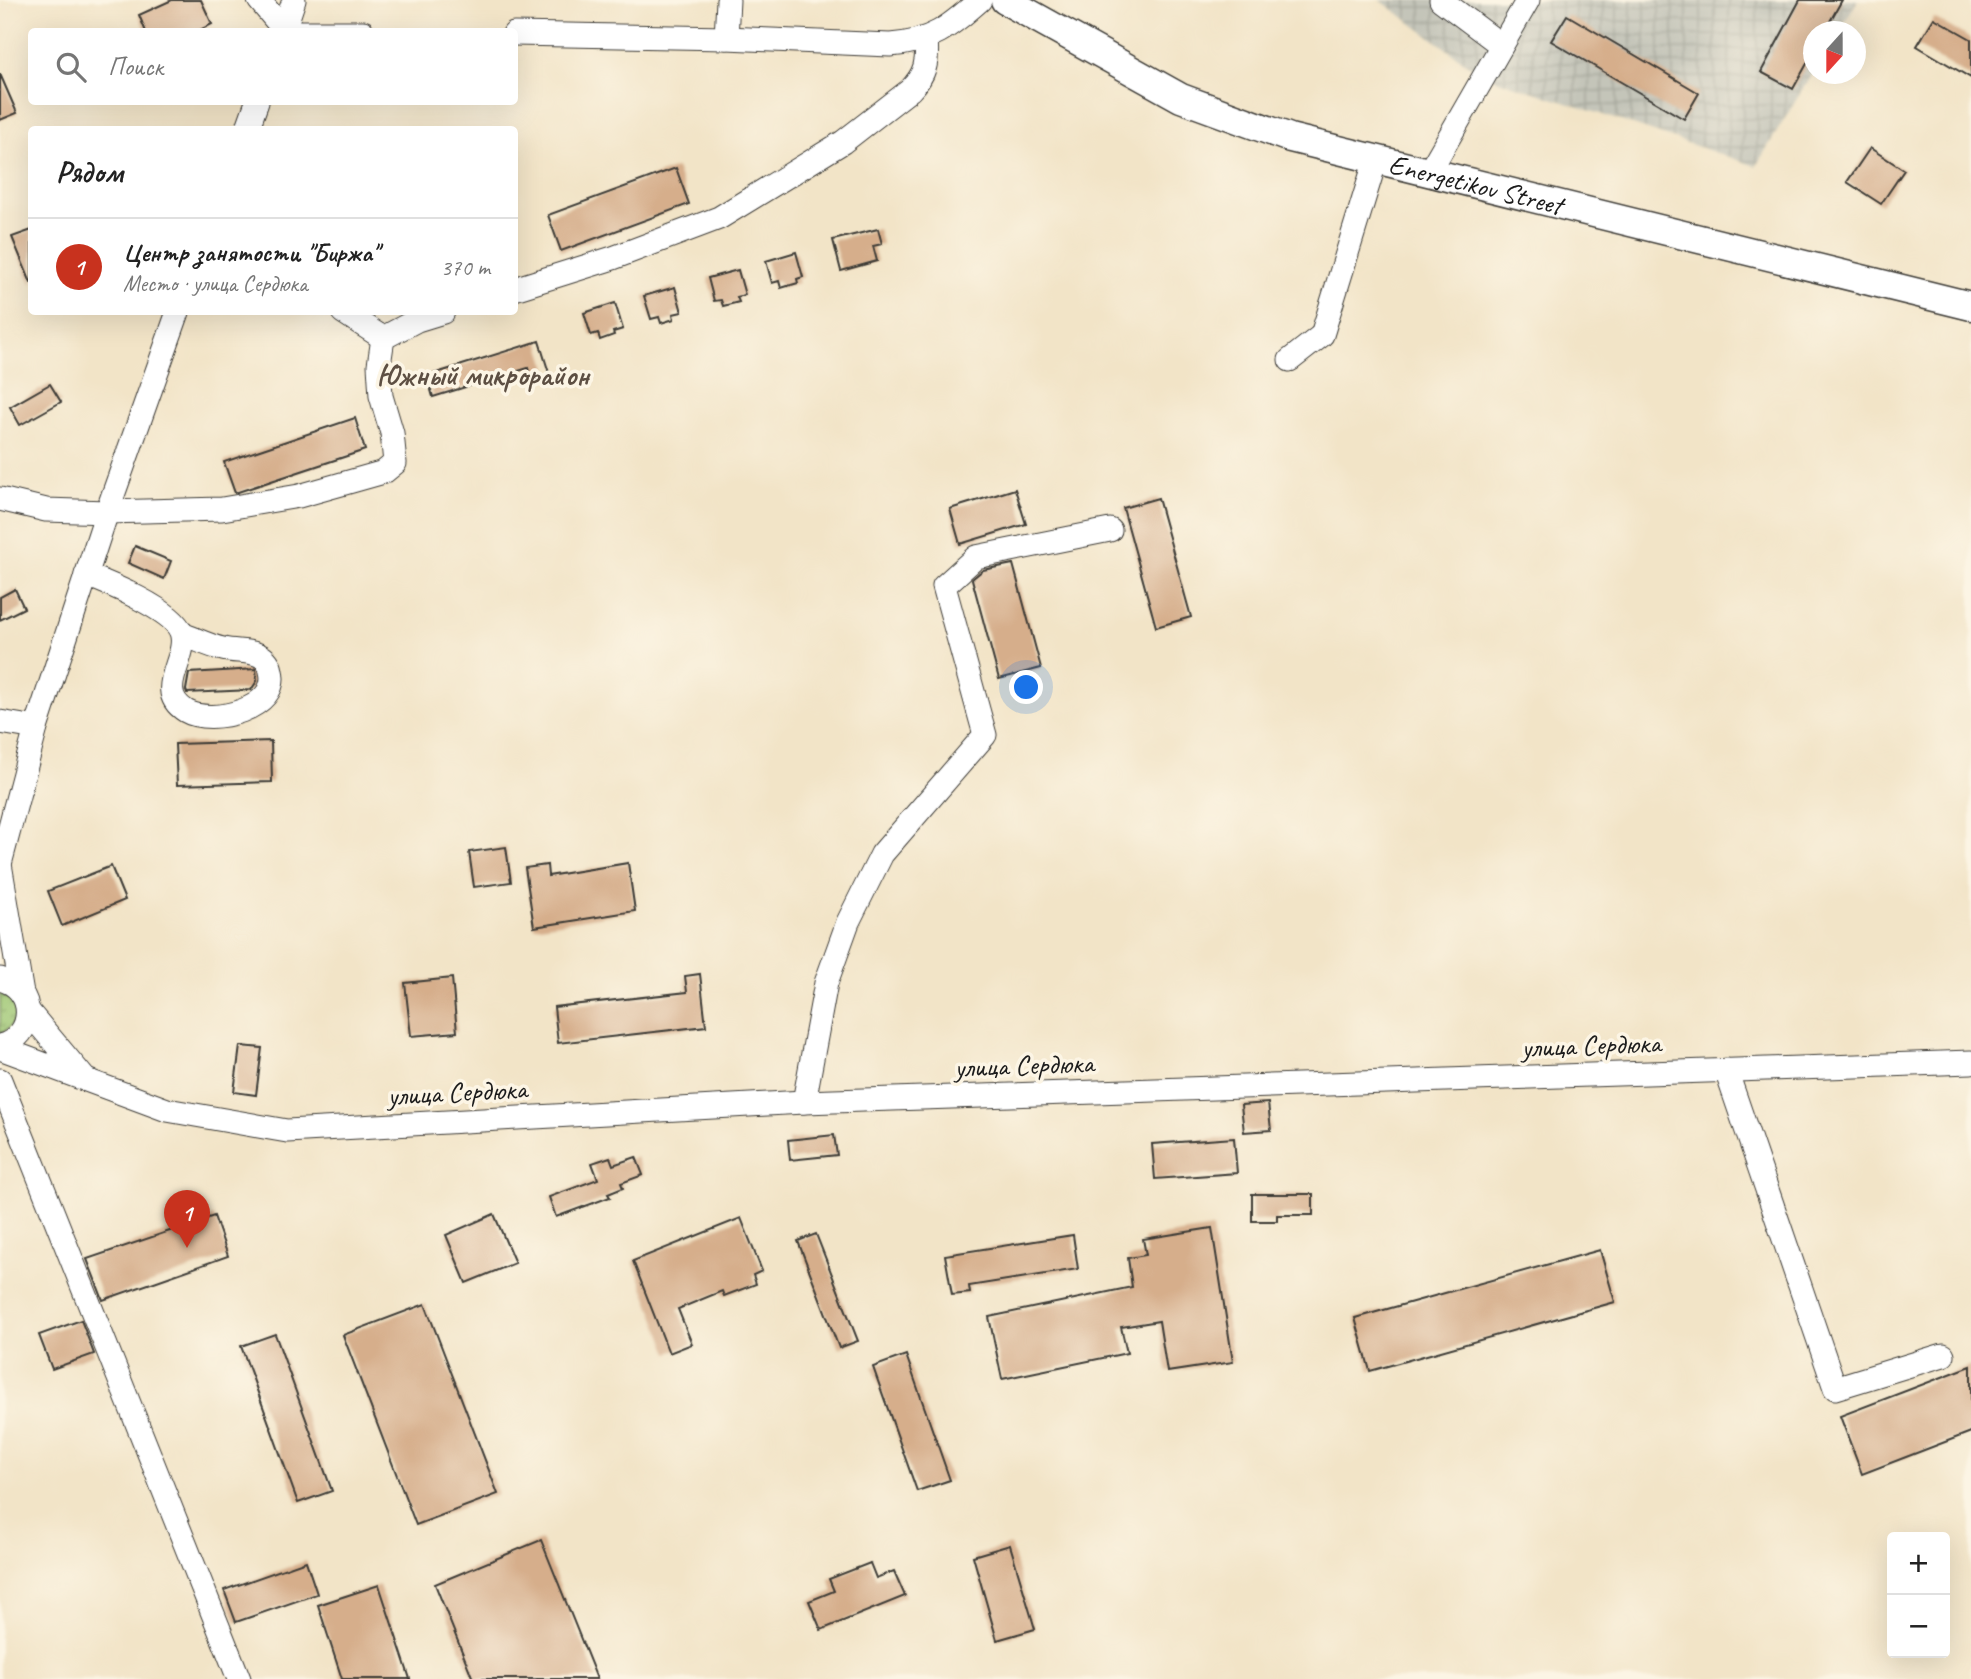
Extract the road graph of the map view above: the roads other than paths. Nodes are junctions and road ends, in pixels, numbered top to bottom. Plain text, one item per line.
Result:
1 (259, 0) edge
2 (294, 0) edge
3 (728, 0) edge
4 (980, 0) edge
5 (1004, 0) edge
6 (1441, 0) edge
7 (1528, 0) edge
8 (282, 28) edge
9 (285, 28) edge
10 (518, 34) edge
11 (726, 38) junction
12 (926, 39) junction
13 (1501, 45) junction
14 (256, 105) edge
15 (248, 126) edge
16 (1376, 159) junction
17 (1429, 172) junction
18 (518, 288) edge
19 (1971, 306) edge
20 (177, 315) edge
21 (348, 315) edge
22 (433, 315) edge
23 (383, 338) junction
24 (1290, 360) dead end
25 (0, 499) edge
26 (107, 512) junction
27 (1110, 530) dead end
28 (86, 575) junction
29 (182, 634) junction
30 (0, 722) edge
31 (36, 728) junction
32 (0, 864) edge
33 (0, 979) edge
34 (25, 1003) junction
35 (0, 1047) edge
36 (1971, 1062) edge
37 (1726, 1070) junction
38 (0, 1080) edge
39 (86, 1081) junction
40 (804, 1102) junction
41 (1943, 1355) dead end
42 (239, 1679) edge

1 - 8 street
2 - 9 street
3 - 11 street
4 - 12 street
5 - 16 main road, Energetikov Street
6 - 13 street
7 - 13 street
10 - 11 street
11 - 12 street
12 - 18 street
13 - 17 street
14 - 15 street
16 - 17 main road, Energetikov Street
16 - 24 street
17 - 19 main road, Energetikov Street
20 - 26 street
21 - 23 street
22 - 23 street
23 - 26 street
25 - 26 street
26 - 28 street
27 - 40 street
28 - 29 street
28 - 31 street
29 - 29 street
30 - 31 street
31 - 32 street
32 - 34 street
33 - 34 street
34 - 35 street
34 - 39 street
35 - 39 street, улица Сердюка
36 - 37 street, улица Сердюка
37 - 40 street, улица Сердюка
37 - 41 street
38 - 42 street
39 - 40 street, улица Сердюка

